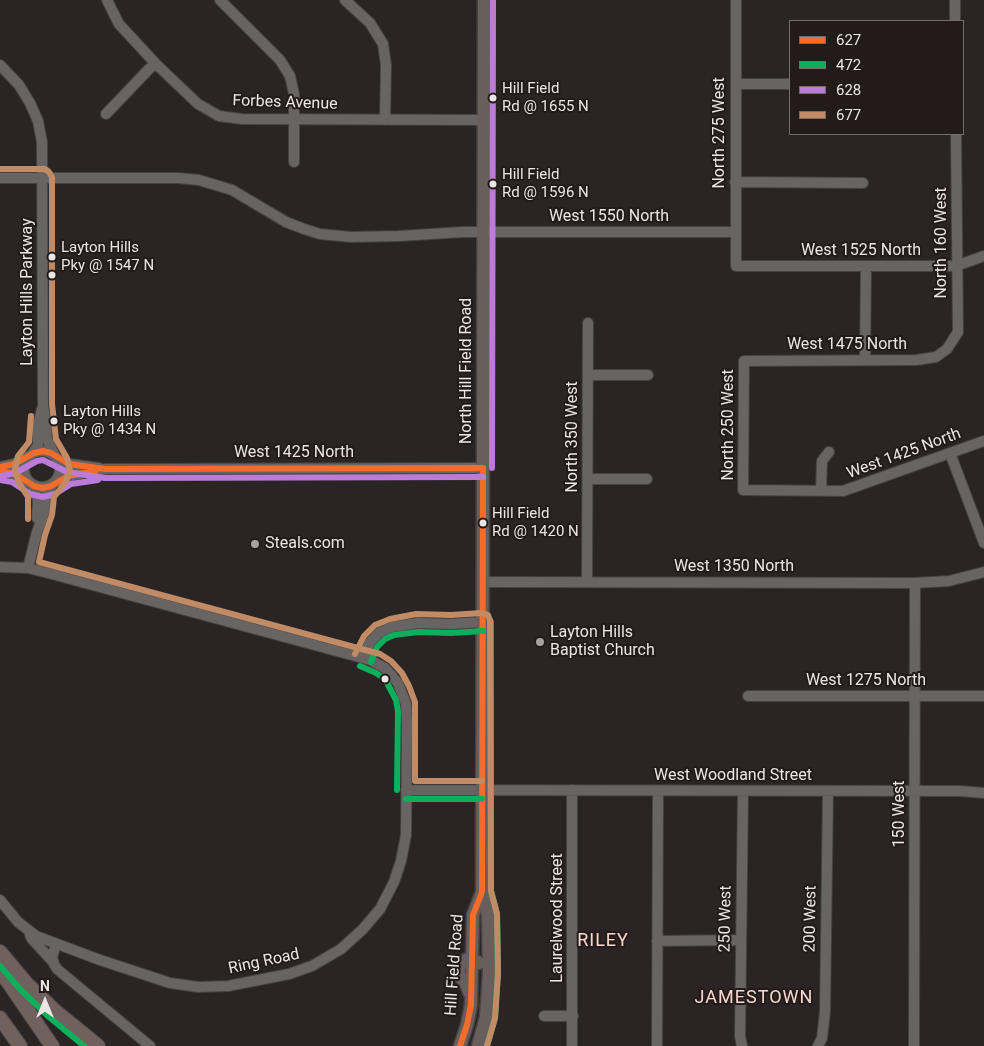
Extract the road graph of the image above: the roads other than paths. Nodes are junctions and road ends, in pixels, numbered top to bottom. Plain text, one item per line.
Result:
1 (107, 0) edge
2 (220, 0) edge
3 (345, 0) edge
4 (484, 0) edge
5 (736, 0) edge
6 (954, 0) edge
7 (955, 20) edge
8 (156, 64) junction
9 (0, 65) edge
10 (736, 84) junction
11 (789, 84) edge
12 (106, 114) dead end
13 (294, 120) junction
14 (386, 120) junction
15 (484, 120) junction
16 (956, 135) edge
17 (294, 162) dead end
18 (0, 178) edge
19 (43, 178) junction
20 (735, 182) junction
21 (863, 183) dead end
22 (483, 232) junction
23 (735, 232) junction
24 (984, 256) edge
25 (736, 266) joint
26 (866, 266) junction
27 (956, 266) junction
28 (588, 323) dead end
29 (948, 349) joint
30 (865, 360) junction
31 (744, 361) joint
32 (588, 375) junction
33 (648, 375) dead end
34 (43, 405) junction
35 (984, 441) edge
36 (829, 452) dead end
37 (950, 453) junction
38 (31, 455) junction
39 (56, 457) junction
40 (0, 467) edge
41 (483, 468) junction
42 (105, 469) junction
43 (0, 471) edge
44 (588, 479) junction
45 (648, 479) dead end
46 (55, 483) junction
47 (30, 484) junction
48 (743, 490) joint
49 (821, 491) junction
50 (37, 532) junction
51 (984, 543) edge
52 (0, 567) edge
53 (28, 568) junction
54 (984, 572) edge
55 (587, 581) junction
56 (482, 582) junction
57 (915, 583) junction
58 (482, 622) junction
59 (363, 658) junction
60 (748, 696) dead end
61 (915, 696) junction
62 (984, 696) edge
63 (406, 790) junction
64 (482, 790) junction
65 (572, 790) junction
66 (658, 791) junction
67 (743, 791) junction
68 (828, 791) junction
69 (915, 791) junction
70 (984, 793) edge
71 (482, 892) junction
72 (0, 900) edge
73 (28, 931) junction
74 (741, 940) junction
75 (657, 941) junction
76 (56, 944) junction
77 (0, 952) edge
78 (472, 959) junction
79 (53, 962) junction
80 (0, 970) edge
81 (544, 1016) dead end
82 (573, 1016) junction
83 (0, 1018) edge
84 (20, 1046) edge
85 (52, 1046) edge
86 (98, 1046) edge
87 (150, 1046) edge
88 (460, 1046) edge
89 (471, 1046) edge
90 (478, 1046) edge
91 (572, 1046) edge
92 (656, 1046) edge
93 (742, 1046) edge
94 (818, 1046) edge
95 (914, 1046) edge

1 - 8 street, Forbes Avenue
2 - 13 street
3 - 14 street
4 - 15 main road, North Hill Field Road
5 - 10 street, North 275 West
6 - 7 street
8 - 12 street
8 - 13 street, Forbes Avenue
9 - 19 street, Layton Hills Parkway
10 - 11 street
10 - 20 street, North 275 West
13 - 14 street, Forbes Avenue
13 - 17 street
14 - 15 street, Forbes Avenue
15 - 22 main road, North Hill Field Road
16 - 27 street, North 160 West
18 - 19 street, West 1550 North
19 - 22 street, West 1550 North
19 - 34 street, Layton Hills Parkway
20 - 21 street
20 - 23 street, North 275 West
22 - 23 street, West 1550 North
22 - 41 main road, North Hill Field Road
23 - 25 street, North 275 West
24 - 27 street, West 1525 North
25 - 26 street, West 1525 North
26 - 27 street, West 1525 North
26 - 30 street
27 - 29 street, North 160 West
28 - 32 street, North 350 West
29 - 30 street, West 1475 North
30 - 31 street, West 1475 North
31 - 48 street, North 250 West
32 - 33 street
32 - 44 street, North 350 West
34 - 38 street, Layton Hills Parkway
34 - 39 street, Layton Hills Parkway
35 - 37 street, West 1425 North
36 - 49 street
37 - 49 street, West 1425 North
37 - 51 street
38 - 39 street
38 - 40 street
38 - 47 street
39 - 42 street, West 1425 North
39 - 46 street
41 - 42 street, West 1425 North
41 - 56 main road, North Hill Field Road
42 - 46 street, West 1425 North
43 - 47 street
44 - 45 street
44 - 55 street, North 350 West
46 - 47 street
46 - 50 street
47 - 50 street
48 - 49 street, West 1425 North
50 - 53 street
52 - 53 street, Ring Road
53 - 59 street, Ring Road
54 - 57 street, West 1350 North
55 - 56 street, West 1350 North
55 - 57 street, West 1350 North
56 - 58 main road, North Hill Field Road
57 - 61 street, 150 West
58 - 59 street
58 - 64 main road, North Hill Field Road
59 - 63 street, Ring Road
60 - 61 street, West 1275 North
61 - 62 street, West 1275 North
61 - 69 street, 150 West
63 - 64 street, West Woodland Street
63 - 76 street, Ring Road
64 - 65 street, West Woodland Street
64 - 71 main road, North Hill Field Road
65 - 66 street, West Woodland Street
65 - 82 street, Laurelwood Street
66 - 67 street, West Woodland Street
66 - 75 street
67 - 68 street, West Woodland Street
67 - 74 street, 250 West
68 - 69 street, West Woodland Street
68 - 94 street, 200 West
69 - 70 street, West Woodland Street
69 - 95 street, 150 West
71 - 78 main road, Hill Field Road
71 - 90 main road, Hill Field Road
72 - 73 street, Ring Road
73 - 76 street, Ring Road
73 - 79 street
74 - 75 street
74 - 93 street, 250 West
75 - 92 street
76 - 79 street
77 - 86 highway
78 - 88 main road, Hill Field Road
78 - 89 main road
79 - 87 street
80 - 85 highway
81 - 82 street
82 - 91 street, Laurelwood Street
83 - 84 highway

